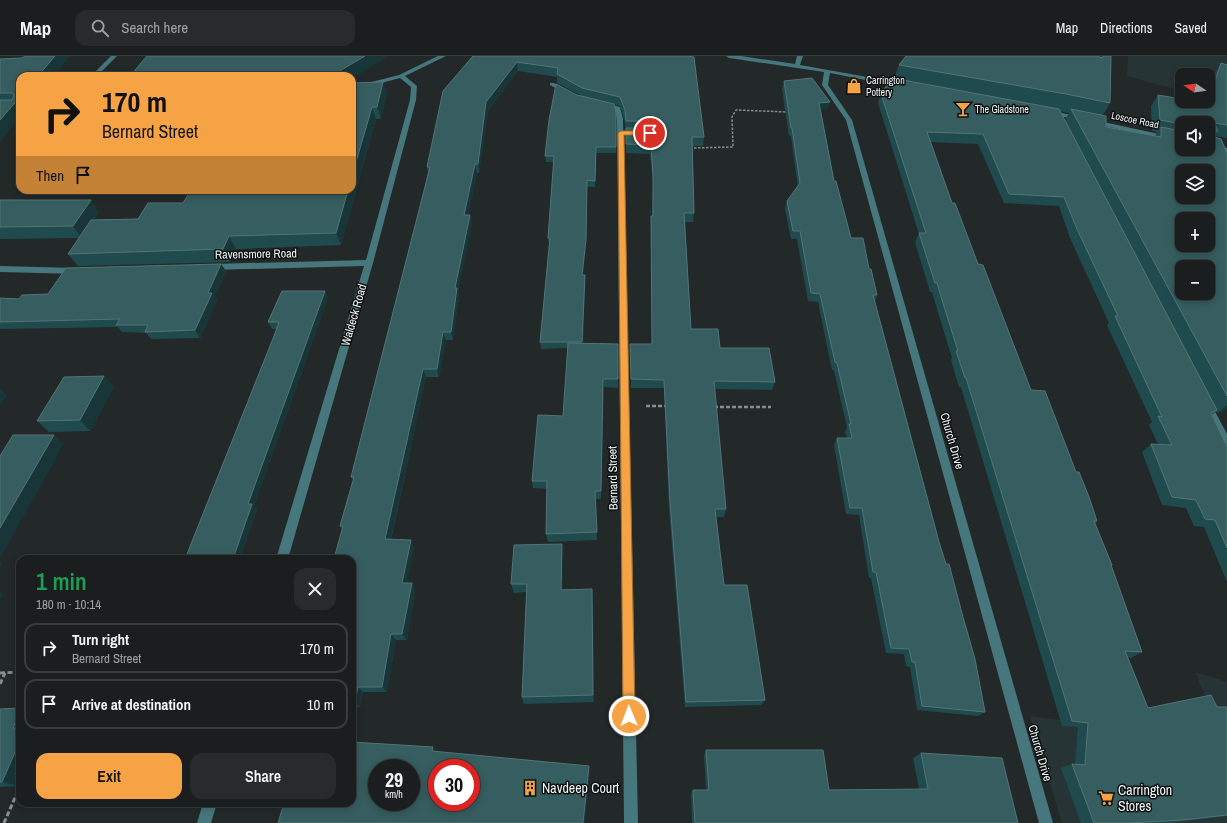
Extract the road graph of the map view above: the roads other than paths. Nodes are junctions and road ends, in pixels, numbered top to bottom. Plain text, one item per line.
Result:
1 (114, 56) edge
2 (443, 56) edge
3 (730, 56) edge
4 (800, 56) edge
5 (797, 66) junction
6 (826, 71) junction
7 (98, 72) edge
8 (401, 76) junction
9 (552, 84) dead end
10 (908, 86) edge
11 (356, 88) edge
12 (575, 96) edge
13 (596, 102) edge
14 (1042, 111) edge
15 (1057, 114) junction
16 (1062, 122) edge
17 (1175, 139) edge
18 (1215, 147) edge
19 (1227, 150) edge
20 (369, 263) junction
21 (203, 268) edge
22 (0, 269) edge
23 (85, 270) edge
24 (1202, 395) edge
25 (1227, 444) edge
26 (283, 555) edge
27 (209, 807) edge
28 (204, 823) edge
29 (631, 823) edge
30 (1046, 823) edge

1 - 7 street
2 - 8 street
3 - 5 street
4 - 5 street
5 - 6 street
6 - 10 street
6 - 30 street, Church Drive
8 - 11 street
8 - 20 street, Waldeck Road
9 - 12 street
13 - 29 street, Bernard Street
14 - 15 street, Loscoe Road
15 - 16 street
15 - 17 street, Loscoe Road
18 - 19 street
20 - 21 street, Ravensmore Road
20 - 26 street, Waldeck Road
22 - 23 street
24 - 25 street
27 - 28 street

